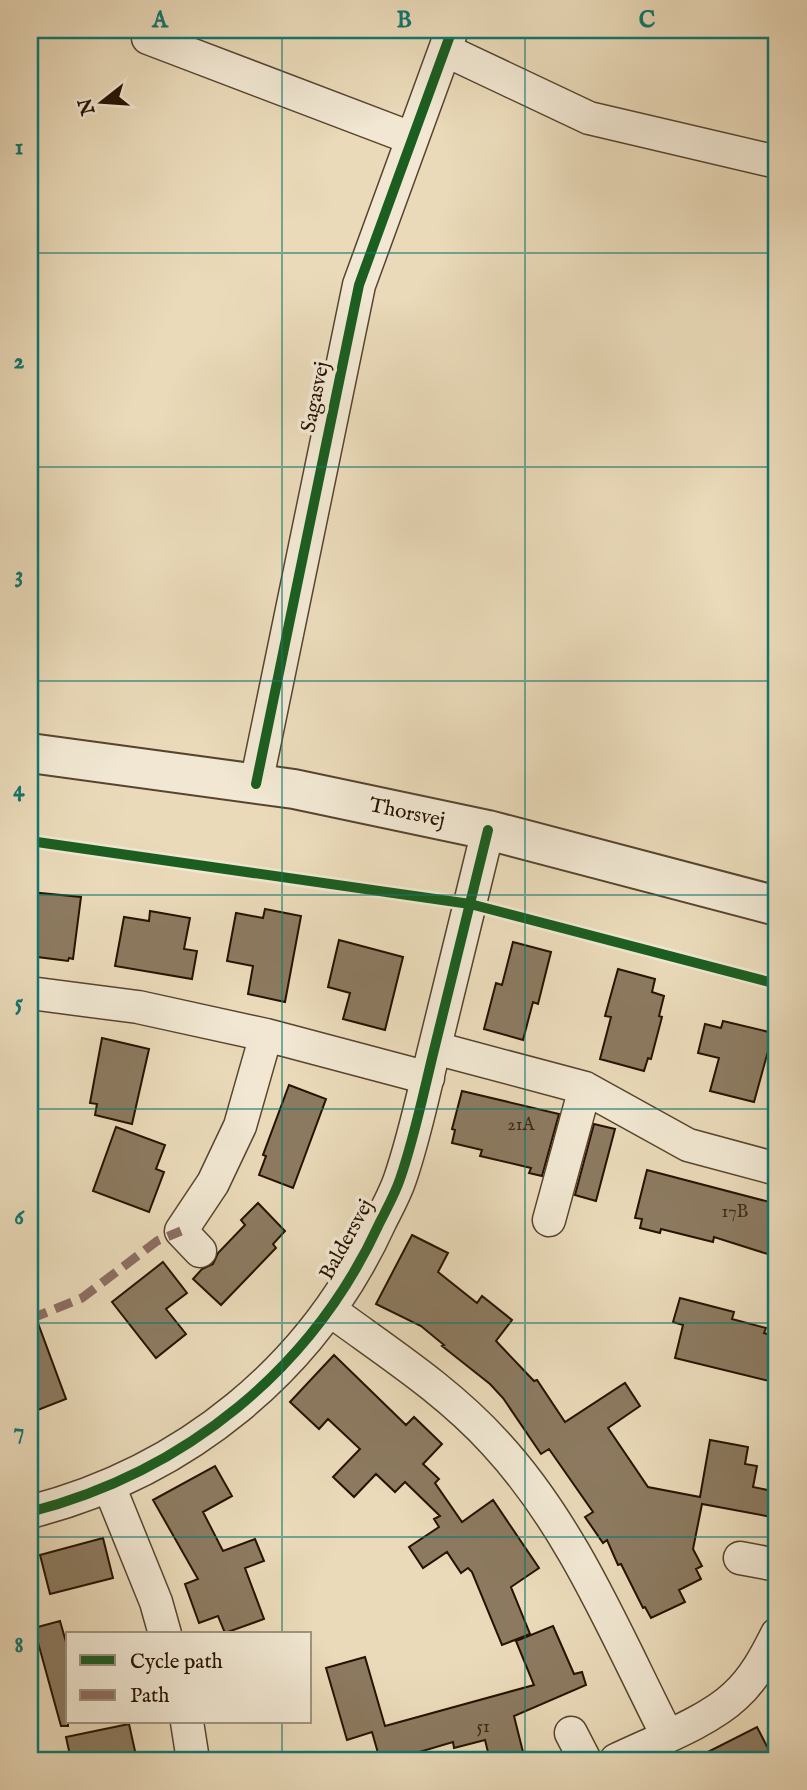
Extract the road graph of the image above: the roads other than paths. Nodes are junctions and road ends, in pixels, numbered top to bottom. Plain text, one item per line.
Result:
1 (148, 38) dead end
2 (448, 40) edge
3 (411, 138) junction
4 (777, 162) edge
5 (30, 753) edge
6 (256, 784) junction
7 (488, 830) junction
8 (777, 906) edge
9 (30, 993) edge
10 (266, 1035) junction
11 (431, 1063) junction
12 (585, 1088) junction
13 (777, 1169) edge
14 (549, 1220) dead end
15 (200, 1251) dead end
16 (330, 1310) junction
17 (109, 1486) junction
18 (30, 1512) edge
19 (740, 1559) dead end
20 (777, 1565) edge
21 (164, 1632) edge
22 (777, 1634) edge
23 (187, 1724) edge
24 (571, 1733) dead end
25 (667, 1735) junction
26 (193, 1760) edge
27 (585, 1760) edge
28 (617, 1760) edge

1 - 3 street
2 - 3 street, Sagasvej
2 - 4 street, Sagasvej
3 - 6 street, Sagasvej
5 - 6 street, Thorsvej
6 - 7 street, Thorsvej
7 - 8 street, Thorsvej
7 - 11 street, Baldersvej
9 - 10 street
10 - 11 street
10 - 15 street
11 - 12 street
11 - 16 street, Baldersvej
12 - 13 street
12 - 14 street
16 - 17 street, Baldersvej
16 - 25 street, Baldersvej
17 - 18 street, Baldersvej
17 - 21 street
19 - 20 street
22 - 25 street
23 - 26 street
24 - 27 street
25 - 28 street

